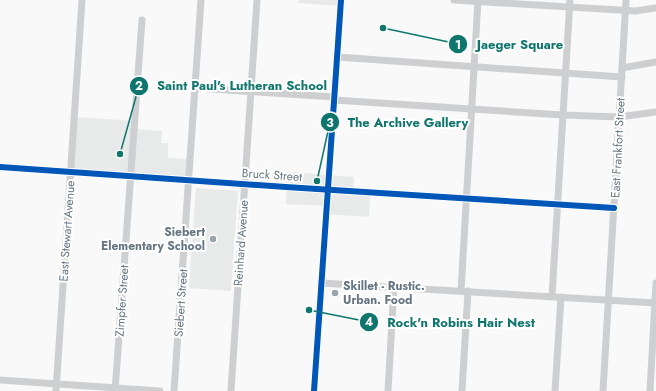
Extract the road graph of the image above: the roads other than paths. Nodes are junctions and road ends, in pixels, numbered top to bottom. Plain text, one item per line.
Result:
1 (82, 0) edge
2 (201, 0) edge
3 (257, 0) edge
4 (341, 0) edge
5 (454, 0) edge
6 (626, 0) edge
7 (478, 1) edge
8 (570, 4) edge
9 (656, 8) edge
10 (626, 11) junction
11 (142, 20) dead end
12 (337, 57) junction
13 (656, 62) edge
14 (474, 66) junction
15 (622, 68) junction
16 (566, 73) junction
17 (622, 77) junction
18 (196, 88) junction
19 (251, 92) junction
20 (334, 99) junction
21 (472, 109) junction
22 (656, 112) edge
23 (563, 115) junction
24 (619, 117) junction
25 (0, 167) edge
26 (71, 173) junction
27 (131, 176) junction
28 (189, 181) junction
29 (245, 185) junction
30 (328, 190) junction
31 (466, 199) junction
32 (558, 205) junction
33 (614, 208) junction
34 (321, 283) junction
35 (656, 283) edge
36 (394, 287) junction
37 (464, 291) junction
38 (552, 296) junction
39 (561, 297) junction
40 (608, 299) junction
41 (655, 302) edge
42 (0, 380) edge
43 (56, 388) edge
44 (115, 389) edge
45 (160, 391) edge
46 (174, 391) edge
47 (231, 391) edge
48 (314, 391) edge
49 (388, 391) edge
50 (462, 391) edge
51 (555, 391) edge
52 (602, 391) edge
53 (650, 391) edge

1 - 26 street, East Stewart Avenue
2 - 18 street, Siebert Street
3 - 19 street, Reinhard Avenue
4 - 12 street
5 - 7 street
6 - 10 street, East Frankfort Street
7 - 8 street
7 - 14 street
8 - 10 street
8 - 16 street
9 - 10 street
10 - 15 street, East Frankfort Street
11 - 27 street, Zimpfer Street
12 - 14 street
12 - 20 street
13 - 15 street
14 - 16 street
14 - 21 street
15 - 17 street, East Frankfort Street
16 - 17 street
16 - 23 street
17 - 24 street, East Frankfort Street
18 - 19 street
18 - 28 street, Siebert Street
19 - 20 street
19 - 29 street, Reinhard Avenue
20 - 21 street
20 - 30 street
21 - 23 street
21 - 31 street
22 - 24 street
23 - 24 street
23 - 32 street
24 - 33 street, East Frankfort Street
25 - 26 street, Bruck Street
26 - 27 street, Bruck Street
26 - 43 street, East Stewart Avenue
27 - 28 street, Bruck Street
27 - 44 street, Zimpfer Street
28 - 29 street, Bruck Street
28 - 46 street, Siebert Street
29 - 30 street, Bruck Street
29 - 47 street, Reinhard Avenue
30 - 31 street, Bruck Street
30 - 34 street
31 - 32 street, Bruck Street
31 - 37 street
32 - 33 street, Bruck Street
32 - 38 street
33 - 40 street, East Frankfort Street
34 - 36 street
34 - 48 street
35 - 41 street
36 - 37 street
36 - 49 street
37 - 38 street
37 - 50 street
38 - 39 street
39 - 40 street
39 - 51 street
40 - 41 street
40 - 52 street, East Frankfort Street
41 - 53 street
42 - 43 street
43 - 44 street
44 - 45 street

